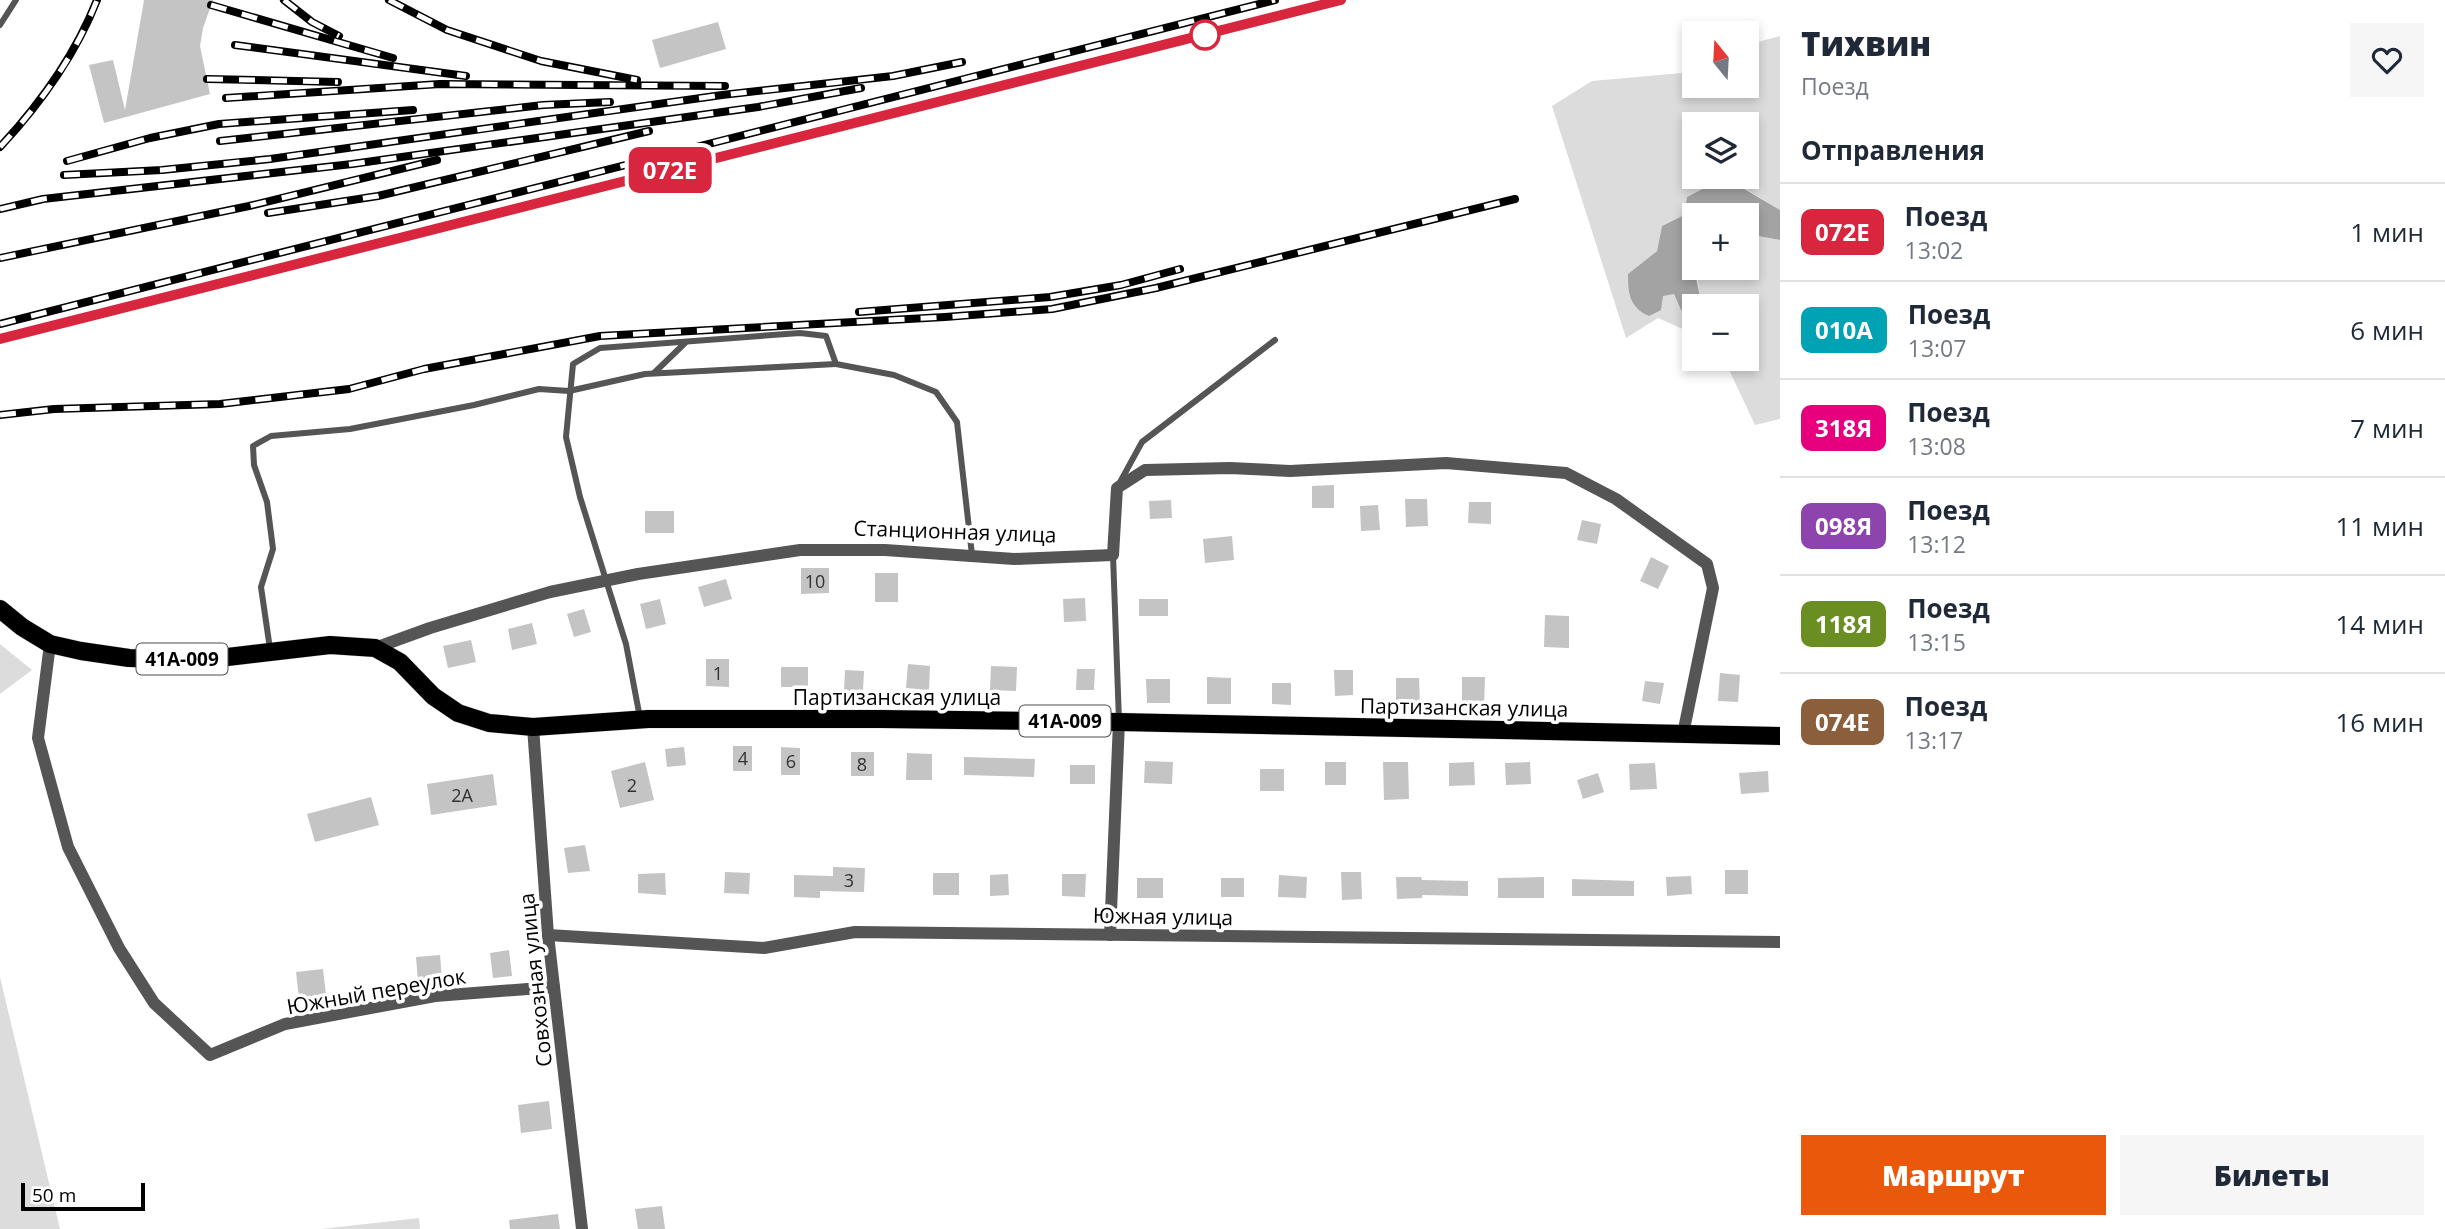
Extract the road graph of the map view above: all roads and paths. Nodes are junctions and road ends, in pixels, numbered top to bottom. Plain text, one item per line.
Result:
1 (16, 0) edge
2 (0, 25) edge
3 (1275, 340) dead end
4 (685, 342) junction
5 (836, 364) junction
6 (654, 373) junction
7 (569, 391) junction
8 (1117, 488) junction
9 (1113, 555) junction
10 (972, 556) junction
11 (607, 580) junction
12 (0, 609) edge
13 (50, 644) junction
14 (375, 648) junction
15 (271, 653) junction
16 (641, 720) junction
17 (1119, 722) junction
18 (533, 727) junction
19 (1683, 734) junction
20 (1780, 739) edge
21 (548, 935) junction
22 (1110, 935) junction
23 (1780, 942) edge
24 (554, 988) junction
25 (582, 1229) edge

1 - 2 lane
3 - 8 lane
4 - 5 lane
4 - 6 lane
4 - 7 lane
5 - 6 lane
5 - 10 lane
6 - 7 lane
7 - 11 lane
7 - 15 lane
8 - 9 street
8 - 19 street
9 - 10 street, Станционная улица
9 - 17 lane
10 - 11 street, Станционная улица
11 - 14 street, Станционная улица
11 - 16 lane
12 - 13 main road, Станционная улица / 41А-009
13 - 15 main road, Станционная улица / 41А-009
13 - 24 street, Южный переулок
14 - 15 main road, Станционная улица / 41А-009
14 - 18 main road, Партизанская улица / 41А-009
16 - 17 main road, Партизанская улица / 41А-009
16 - 18 main road, Партизанская улица / 41А-009
17 - 19 main road, Партизанская улица / 41А-009
17 - 22 street
18 - 21 street, Совхозная улица
19 - 20 main road, Партизанская улица / 41А-009
21 - 22 street, Южная улица
21 - 24 street, Совхозная улица
22 - 23 street, Южная улица
24 - 25 street, Совхозная улица

